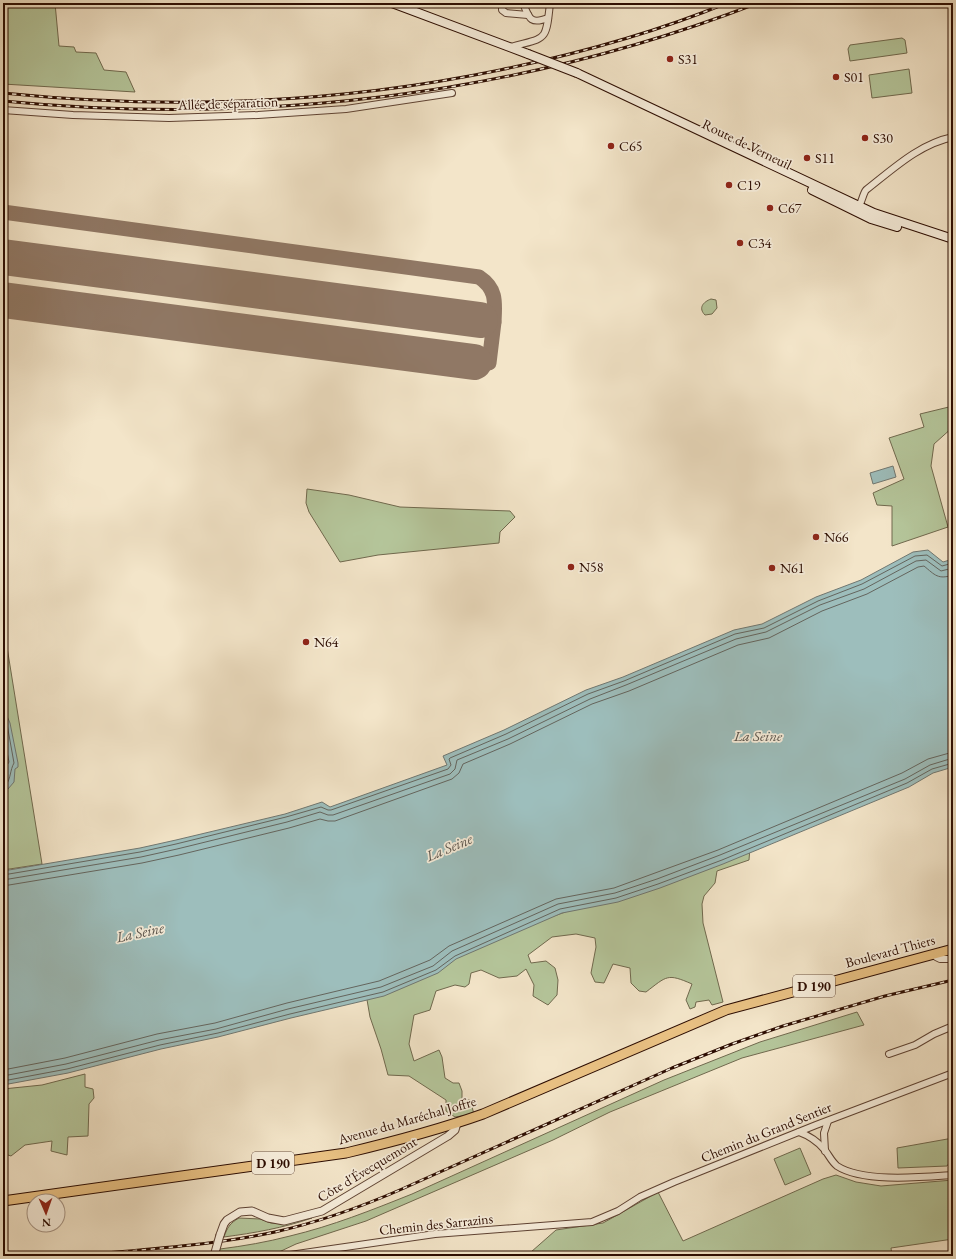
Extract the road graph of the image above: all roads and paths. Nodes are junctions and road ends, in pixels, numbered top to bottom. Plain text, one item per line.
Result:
1 (392, 3) edge
2 (502, 3) edge
3 (523, 3) edge
4 (550, 3) edge
5 (528, 15) junction
6 (548, 18) junction
7 (511, 47) junction
8 (452, 93) dead end
9 (644, 105) junction
10 (3, 110) edge
11 (953, 137) edge
12 (859, 206) junction
13 (848, 207) junction
14 (953, 239) edge
15 (953, 244) edge
16 (953, 949) edge
17 (934, 954) junction
18 (953, 959) edge
19 (696, 1022) joint
20 (953, 1026) edge
21 (889, 1054) dead end
22 (953, 1073) edge
23 (828, 1121) junction
24 (457, 1123) junction
25 (814, 1126) junction
26 (799, 1132) junction
27 (824, 1132) junction
28 (814, 1139) junction
29 (825, 1150) junction
30 (953, 1175) edge
31 (3, 1201) edge
32 (592, 1222) joint
33 (214, 1256) edge
34 (283, 1256) edge

1 - 7 main road, Route de Verneuil
2 - 5 street
3 - 5 street
4 - 6 street
5 - 6 street
6 - 7 street
7 - 9 main road, Route de Verneuil, bridge
8 - 10 street, Allée de séparation
9 - 12 main road, Route de Verneuil
9 - 13 main road, Route de Verneuil
11 - 12 street
12 - 13 street
12 - 14 main road, Route de Verneuil
13 - 15 main road, Route de Verneuil
16 - 17 main road, Boulevard Thiers / D 190
17 - 18 street
17 - 19 main road, Boulevard Thiers / D 190
19 - 24 main road, Avenue du Maréchal Joffre / D 190
20 - 21 street
22 - 23 street, Chemin du Grand Sentier
23 - 25 street, Chemin du Grand Sentier
23 - 27 street
24 - 31 main road, Avenue du Maréchal Joffre / D 190
24 - 33 street, Côte d'Évecquemont, bridge
25 - 26 street, Chemin du Grand Sentier
25 - 27 street
25 - 28 street
26 - 28 street
26 - 32 street, Chemin du Grand Sentier
27 - 29 street
28 - 29 street
29 - 30 street
32 - 34 street, Chemin des Sarrazins

